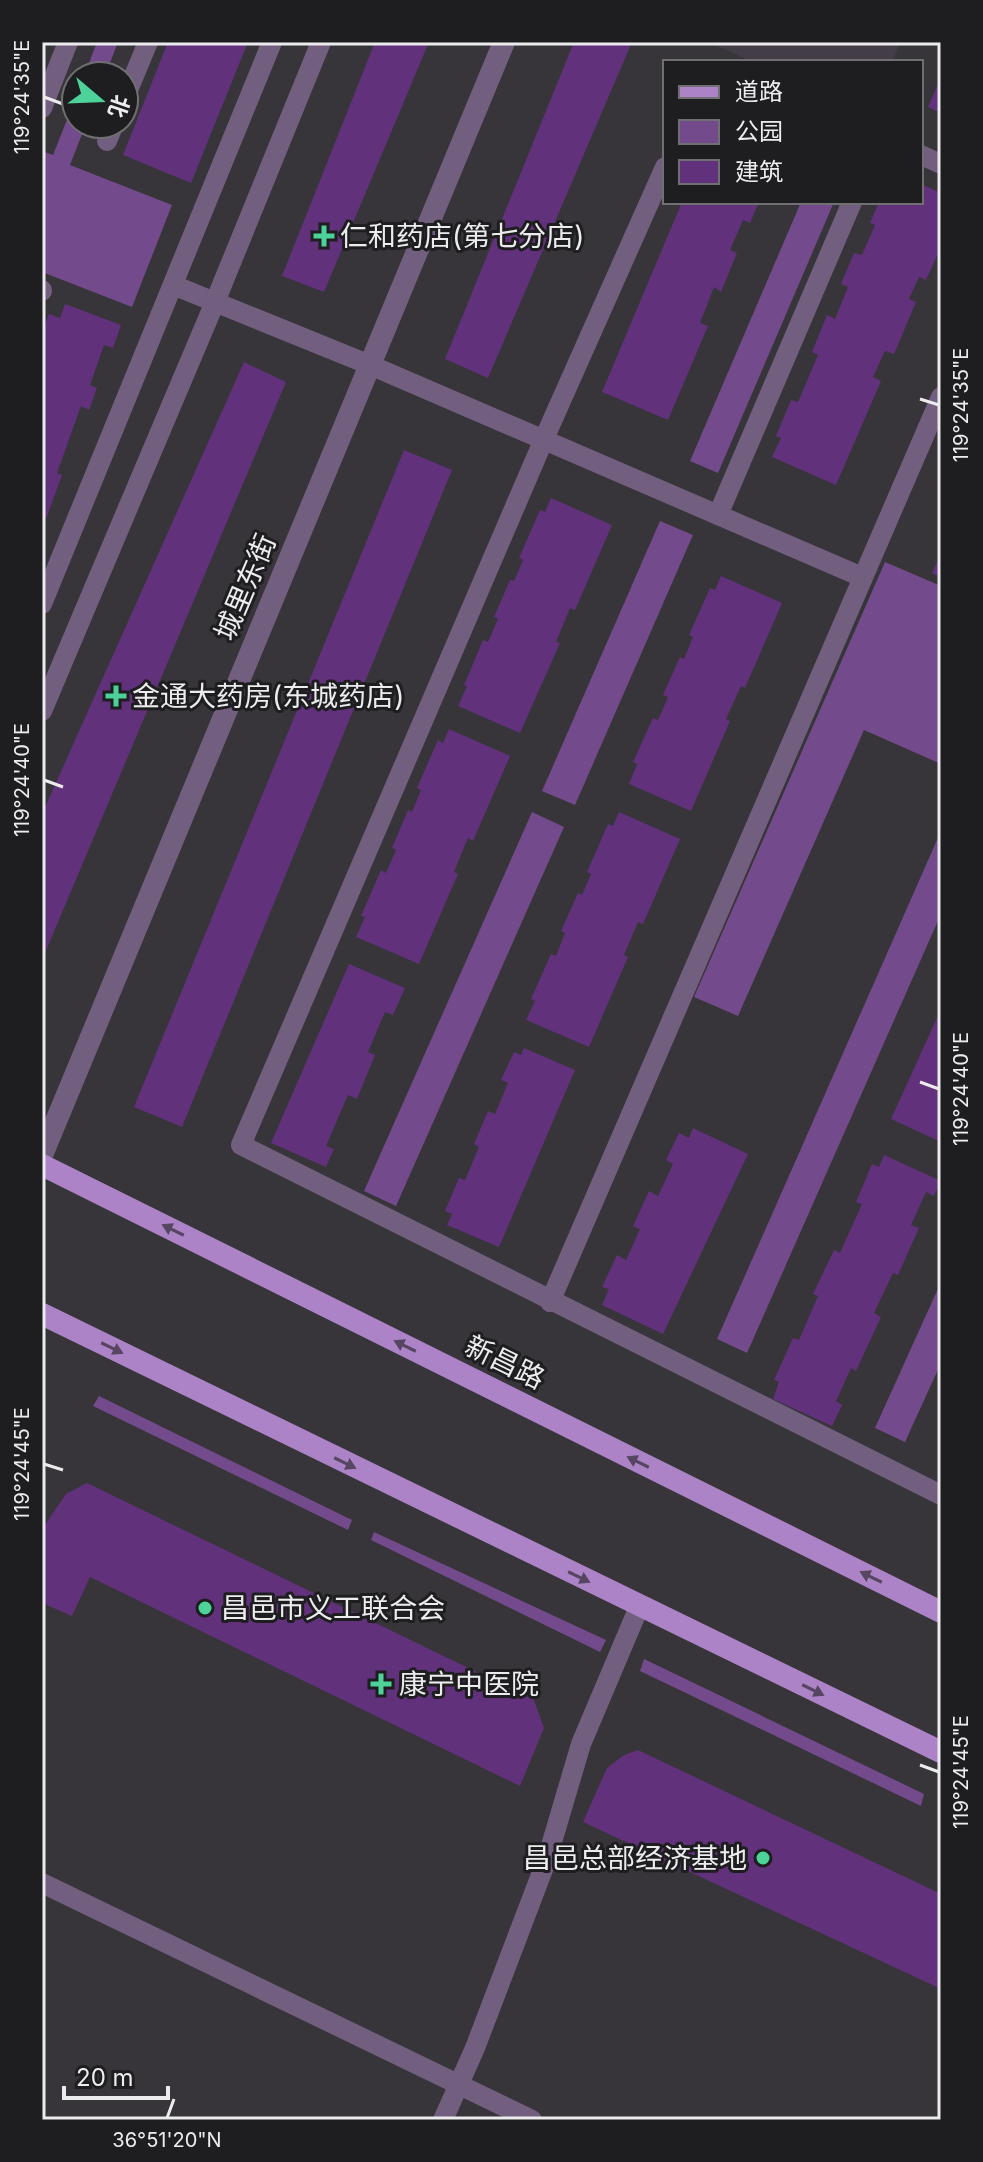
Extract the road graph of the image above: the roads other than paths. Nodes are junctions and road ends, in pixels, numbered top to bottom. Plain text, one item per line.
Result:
1 (68, 42) edge
2 (148, 42) edge
3 (272, 42) edge
4 (321, 42) edge
5 (504, 42) edge
6 (140, 61) edge
7 (42, 108) edge
8 (663, 171) edge
9 (851, 204) edge
10 (173, 285) junction
11 (215, 302) junction
12 (370, 365) junction
13 (941, 397) edge
14 (544, 439) junction
15 (718, 515) junction
16 (862, 577) junction
17 (42, 604) edge
18 (42, 711) edge
19 (42, 1155) edge
20 (42, 1165) edge
21 (550, 1302) junction
22 (42, 1314) edge
23 (941, 1495) edge
24 (639, 1607) junction
25 (941, 1612) edge
26 (941, 1752) edge
27 (42, 1883) edge
28 (458, 2085) junction
29 (443, 2120) edge
30 (532, 2120) edge

1 - 7 lane
2 - 6 lane
3 - 10 lane
4 - 11 lane
5 - 12 street, 城里东街
8 - 14 lane
9 - 15 lane
10 - 11 lane
10 - 17 lane
11 - 12 lane
11 - 18 lane
12 - 14 lane
12 - 19 street, 城里东街
13 - 16 lane
14 - 15 lane
14 - 21 lane
15 - 16 lane
16 - 21 lane
25 -> 20 main road, 新昌路
21 - 23 lane
22 -> 24 main road
24 -> 26 main road
24 - 28 lane
27 - 28 lane
28 - 29 lane
28 - 30 lane

